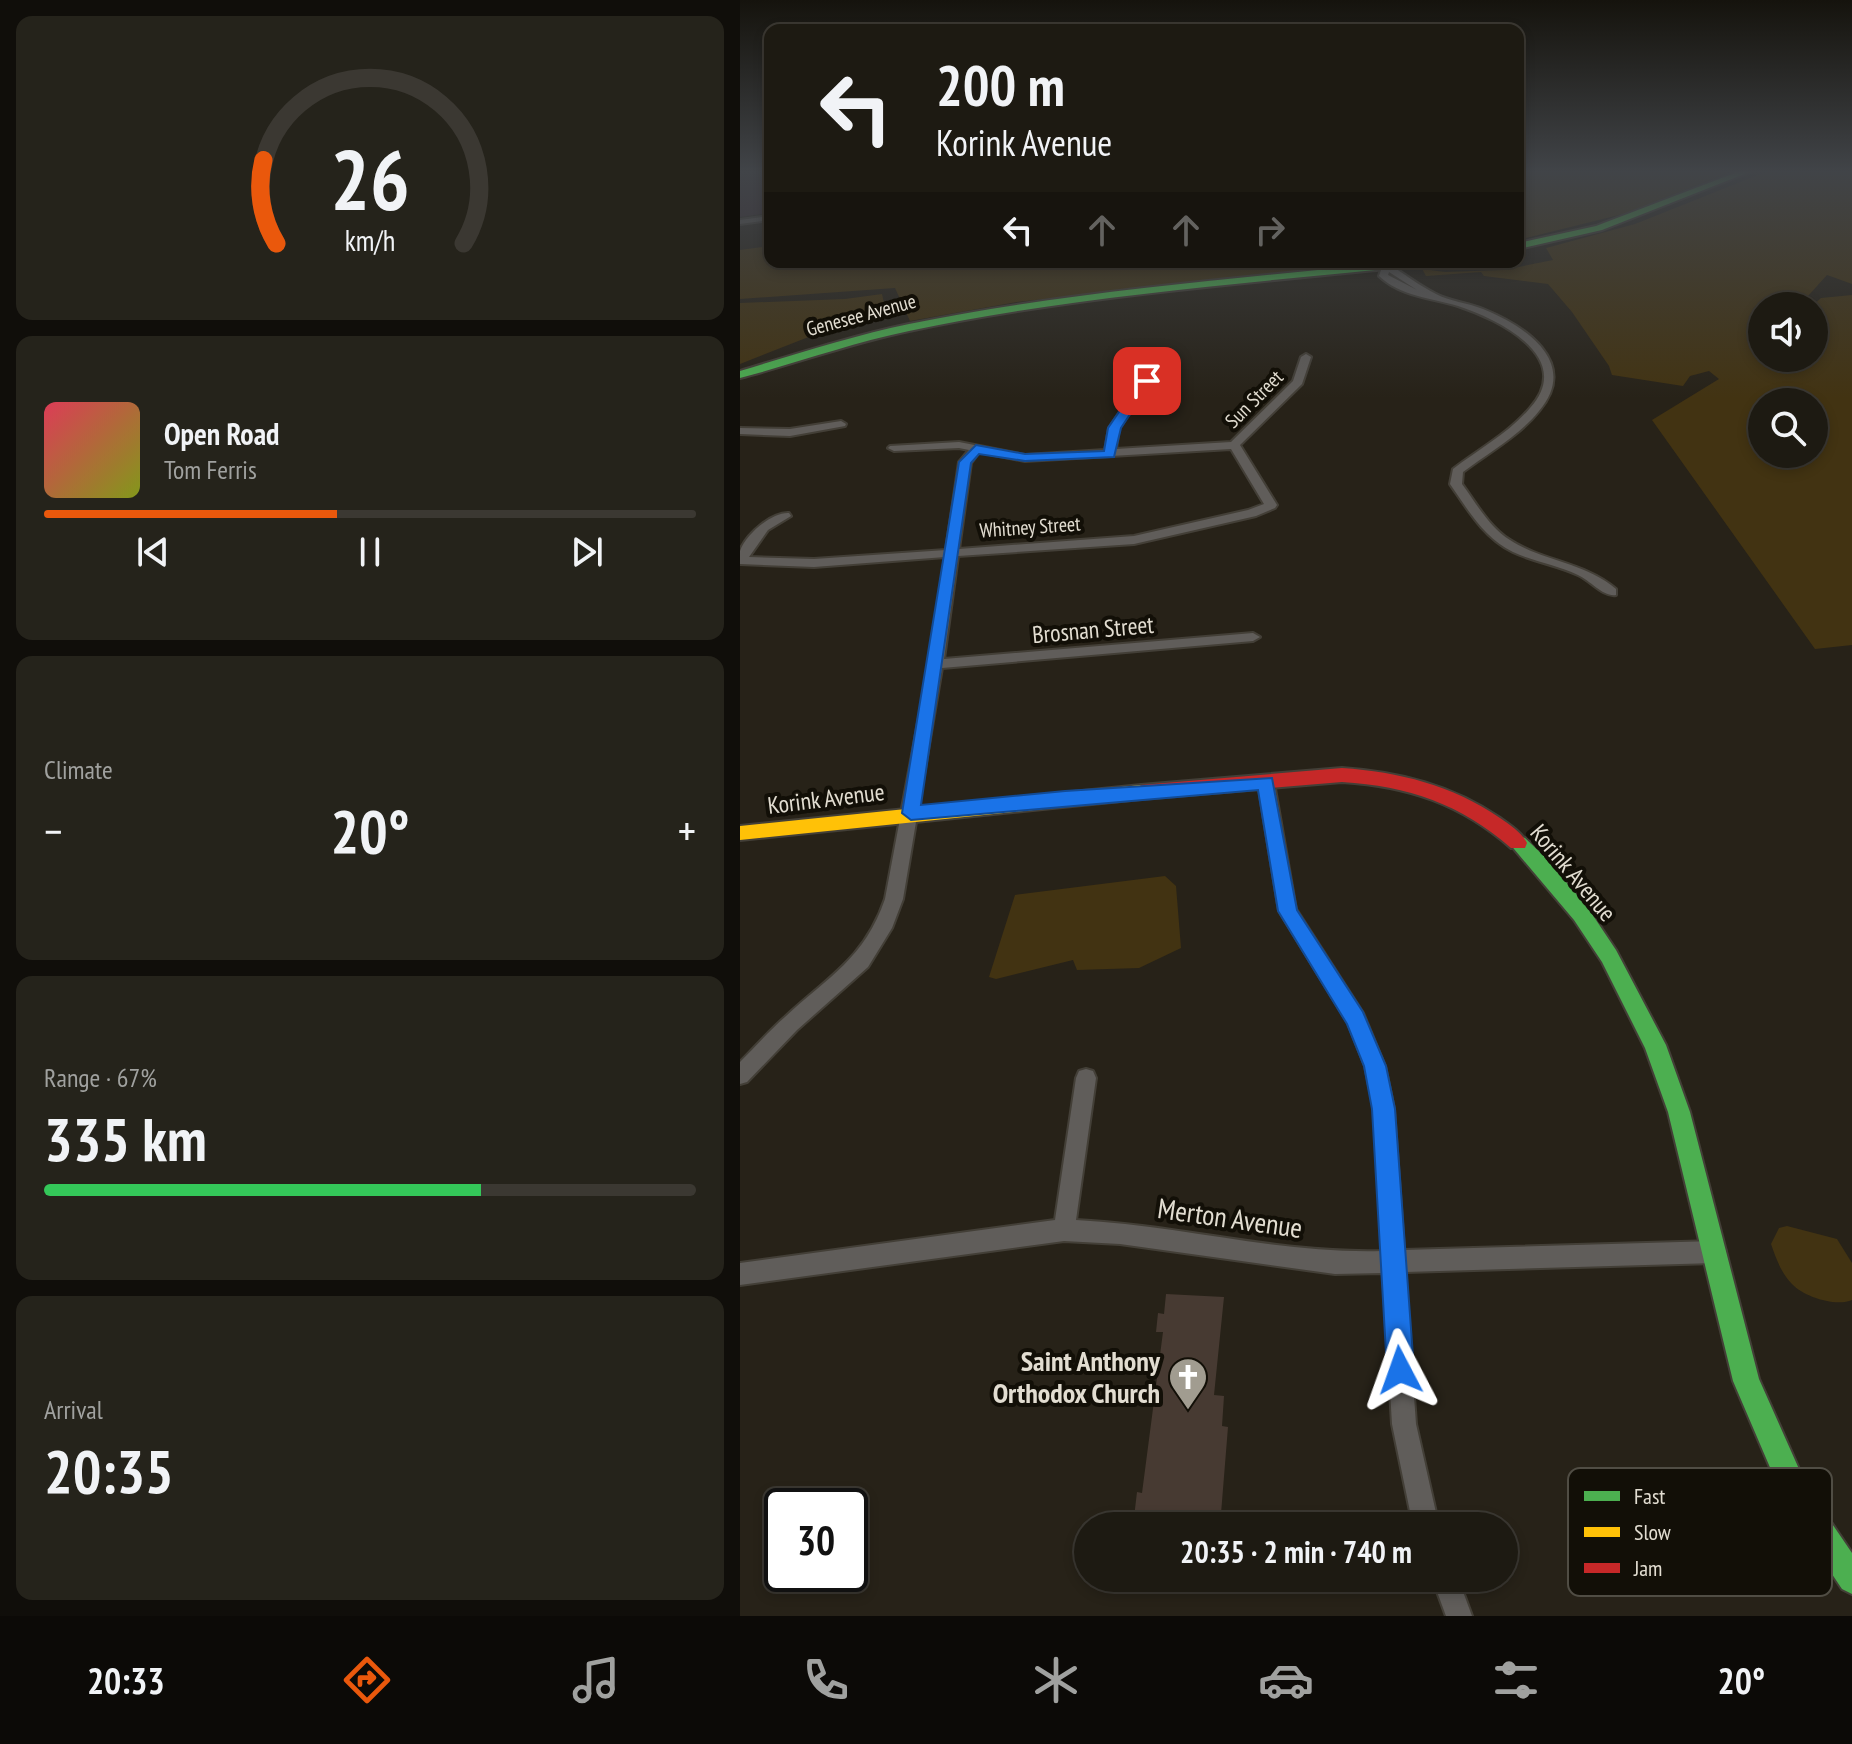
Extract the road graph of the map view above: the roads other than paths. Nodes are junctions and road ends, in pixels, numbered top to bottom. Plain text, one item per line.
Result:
1 (1367, 268) edge
2 (1385, 268) edge
3 (1306, 357) dead end
4 (1165, 372) dead end
5 (740, 375) edge
6 (841, 424) dead end
7 (740, 431) edge
8 (1234, 445) junction
9 (894, 448) dead end
10 (976, 449) junction
11 (1110, 454) junction
12 (1271, 505) joint
13 (785, 516) dead end
14 (952, 552) junction
15 (740, 560) edge
16 (1611, 592) dead end
17 (1253, 637) dead end
18 (936, 664) junction
19 (1266, 783) junction
20 (911, 813) junction
21 (740, 833) edge
22 (740, 1075) edge
23 (1086, 1078) dead end
24 (1064, 1230) junction
25 (1715, 1252) junction
26 (1393, 1262) junction
27 (740, 1274) edge
28 (1784, 1468) edge
29 (1423, 1512) edge
30 (1832, 1549) edge
31 (1852, 1579) edge
32 (1450, 1592) edge
33 (1459, 1616) edge

1 - 5 main road, Genesee Avenue
2 - 16 street
3 - 8 street, Sun Street
4 - 11 street
6 - 7 street
8 - 11 street
8 - 12 street, Sun Street
9 - 10 street
10 - 11 street
10 - 14 street
12 - 14 street, Whitney Street
13 - 15 street
14 - 15 street, Whitney Street
14 - 18 street
17 - 18 street, Brosnan Street
18 - 20 street
19 - 20 main road, Korink Avenue
19 - 25 main road, Korink Avenue
19 - 26 street
20 - 21 main road, Korink Avenue
20 - 22 street
23 - 24 street
24 - 26 street, Merton Avenue
24 - 27 street, Merton Avenue
25 - 26 street, Merton Avenue
25 - 28 main road, Korink Avenue
26 - 29 street
30 - 31 main road, Korink Avenue
32 - 33 street

